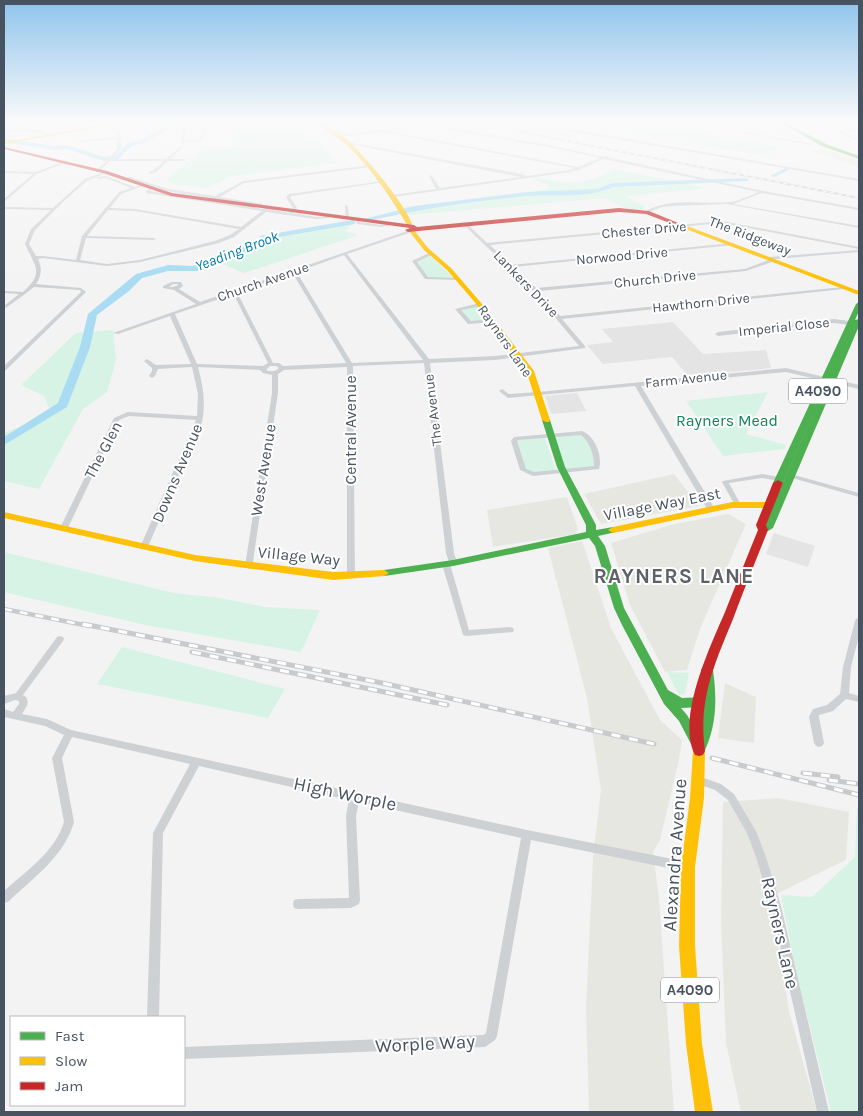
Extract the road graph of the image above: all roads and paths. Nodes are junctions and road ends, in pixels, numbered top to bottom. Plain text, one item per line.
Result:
1 (35, 174) edge
2 (97, 174) edge
3 (107, 174) edge
4 (306, 174) edge
5 (377, 174) edge
6 (517, 174) edge
7 (548, 174) edge
8 (683, 174) edge
9 (825, 174) edge
10 (431, 176) dead end
11 (89, 178) junction
12 (526, 178) junction
13 (122, 179) junction
14 (859, 180) edge
15 (383, 182) junction
16 (142, 188) junction
17 (439, 190) junction
18 (763, 192) junction
19 (393, 196) junction
20 (214, 199) junction
21 (4, 201) edge
22 (729, 204) junction
23 (346, 206) dead end
24 (4, 208) edge
25 (859, 208) edge
26 (55, 209) junction
27 (109, 209) junction
28 (265, 209) junction
29 (291, 212) junction
30 (646, 212) junction
31 (328, 217) junction
32 (353, 220) junction
33 (466, 225) junction
34 (686, 226) junction
35 (859, 227) edge
36 (242, 228) junction
37 (407, 229) junction
38 (84, 236) junction
39 (154, 239) dead end
40 (487, 244) junction
41 (733, 244) junction
42 (859, 250) edge
43 (345, 254) junction
44 (431, 254) junction
45 (34, 258) junction
46 (771, 259) junction
47 (78, 261) junction
48 (511, 266) junction
49 (291, 273) junction
50 (458, 279) junction
51 (31, 286) junction
52 (843, 288) junction
53 (176, 289) dead end
54 (535, 290) junction
55 (4, 292) edge
56 (22, 293) junction
57 (232, 293) junction
58 (859, 294) edge
59 (200, 304) junction
60 (480, 304) junction
61 (859, 304) edge
62 (4, 308) edge
63 (172, 314) junction
64 (558, 318) junction
65 (493, 321) junction
66 (854, 325) edge
67 (116, 333) dead end
68 (718, 334) dead end
69 (517, 355) junction
70 (147, 360) dead end
71 (427, 361) junction
72 (271, 364) junction
73 (196, 365) junction
74 (350, 365) junction
75 (154, 367) junction
76 (263, 368) junction
77 (282, 368) junction
78 (4, 369) edge
79 (275, 373) junction
80 (152, 376) dead end
81 (828, 380) junction
82 (637, 384) junction
83 (859, 387) edge
84 (502, 391) dead end
85 (538, 394) junction
86 (200, 418) junction
87 (550, 436) junction
88 (563, 473) junction
89 (784, 476) junction
90 (859, 495) edge
91 (738, 505) junction
92 (768, 505) junction
93 (711, 509) junction
94 (4, 514) edge
95 (768, 518) junction
96 (64, 528) junction
97 (591, 529) junction
98 (606, 531) junction
99 (577, 538) junction
100 (599, 544) junction
101 (144, 546) junction
102 (449, 563) junction
103 (249, 566) junction
104 (351, 576) junction
105 (859, 621) edge
106 (510, 630) dead end
107 (60, 639) dead end
108 (707, 670) junction
109 (664, 692) junction
110 (844, 695) junction
111 (18, 696) junction
112 (708, 698) junction
113 (4, 700) edge
114 (859, 700) edge
115 (697, 704) junction
116 (4, 713) edge
117 (16, 715) junction
118 (70, 733) junction
119 (819, 743) dead end
120 (698, 746) junction
121 (196, 762) junction
122 (698, 780) junction
123 (355, 797) junction
124 (527, 835) junction
125 (688, 867) junction
126 (4, 898) edge
127 (298, 904) dead end
128 (152, 1016) edge
129 (185, 1053) edge
130 (704, 1112) edge
131 (823, 1112) edge

1 - 21 street
2 - 11 street
3 - 13 street, The Ridgeway
4 - 20 street
5 - 15 street, Rayners Lane
6 - 12 street
7 - 12 street
8 - 18 street
9 - 14 street
10 - 17 street
11 - 16 street
11 - 26 street
12 - 17 street
13 - 16 street, The Ridgeway
13 - 20 street
15 - 19 street, Rayners Lane
15 - 29 street
16 - 20 street, The Ridgeway
16 - 27 street
16 - 28 street
17 - 19 street
18 - 22 street
18 - 25 street
19 - 37 street, Rayners Lane
20 - 28 street, The Ridgeway
22 - 30 street
22 - 35 street
23 - 32 street
24 - 26 street
26 - 45 street
27 - 36 street
27 - 38 street
28 - 29 street, The Ridgeway
28 - 31 street
28 - 36 street
29 - 31 street, The Ridgeway
30 - 33 street, The Ridgeway
30 - 34 street, The Ridgeway
31 - 32 street, The Ridgeway
32 - 37 street, The Ridgeway
33 - 37 street, The Ridgeway
33 - 40 street, Lankers Drive
34 - 40 street, Chester Drive
34 - 41 street, The Ridgeway
34 - 42 street, Chester Drive
36 - 47 street
37 - 43 street, Church Avenue
37 - 44 street, Rayners Lane
38 - 39 street
38 - 47 street
40 - 48 street, Lankers Drive
41 - 46 street, The Ridgeway
41 - 48 street, Norwood Drive
42 - 46 street, Church Drive
43 - 49 street, Church Avenue
43 - 71 street, The Avenue
44 - 50 street, Rayners Lane
44 - 50 street
45 - 47 street
45 - 51 street
46 - 52 street, The Ridgeway
46 - 54 street, Church Drive
48 - 54 street, Lankers Drive
49 - 57 street, Church Avenue
49 - 74 street, Central Avenue
50 - 60 street, Rayners Lane
51 - 56 street
51 - 78 street
52 - 58 street, The Ridgeway
52 - 64 street, Hawthorn Drive
53 - 59 street
54 - 64 street, Lankers Drive
55 - 56 street
56 - 62 street
57 - 59 street, Church Avenue
57 - 72 street
59 - 63 street, Church Avenue
60 - 65 street, Rayners Lane
60 - 65 street
61 - 66 street, A4090
63 - 67 street, Church Avenue
63 - 73 street, Downs Avenue
64 - 69 street, Lankers Drive
65 - 69 street, Rayners Lane
66 - 68 street, Imperial Close
66 - 81 street, A4090
69 - 71 street
69 - 85 street, Rayners Lane
70 - 75 street
71 - 74 street
71 - 102 street, The Avenue
72 - 76 street
72 - 77 street
73 - 75 street
73 - 76 street
73 - 86 street, Downs Avenue
74 - 77 street
74 - 104 street, Central Avenue
75 - 80 street
76 - 79 street
77 - 79 street
79 - 103 street, West Avenue
81 - 82 street, Farm Avenue
81 - 83 street, Farm Avenue
81 - 89 street, A4090
82 - 85 street, Farm Avenue
82 - 93 street
84 - 85 street, Farm Avenue
85 - 87 street, Rayners Lane
86 - 96 street, The Glen
86 - 101 street, Downs Avenue
87 - 88 street, Rayners Lane
87 - 88 street
87 - 88 street
88 - 97 street, Rayners Lane
89 - 90 street
89 - 91 street
89 - 92 street, A4090
89 - 95 street, A4090
91 - 92 street, Village Way East
91 - 93 street, Village Way East
91 - 95 street, Village Way East
92 - 95 street, A4090
93 - 98 street, Village Way East
94 - 96 street, Village Way
95 - 108 street, A4090
96 - 101 street, Village Way
97 - 98 street, Village Way East
97 - 99 street, Village Way
97 - 100 street, Rayners Lane
98 - 100 street
99 - 100 street
99 - 102 street, Village Way
100 - 109 street, Rayners Lane
101 - 103 street, Village Way
102 - 104 street, Village Way
102 - 106 street, The Avenue
103 - 104 street, Village Way
105 - 110 street
107 - 111 street
108 - 112 street, A4090
108 - 115 street, A4090
109 - 115 street
109 - 120 street, Rayners Lane
110 - 114 street
110 - 119 street
111 - 113 street
111 - 117 street
112 - 115 street
112 - 120 street, Alexandra Avenue / A4090
115 - 120 street, Alexandra Avenue / A4090
116 - 117 street, High Worple
117 - 118 street, High Worple
118 - 121 street, High Worple
118 - 126 street
120 - 122 street, Alexandra Avenue / A4090
121 - 123 street, High Worple
121 - 128 street
122 - 125 street, Alexandra Avenue / A4090
122 - 131 street, Rayners Lane
123 - 124 street, High Worple
123 - 127 street
124 - 125 street, High Worple
124 - 129 street, Worple Way
125 - 130 street, Alexandra Avenue / A4090

